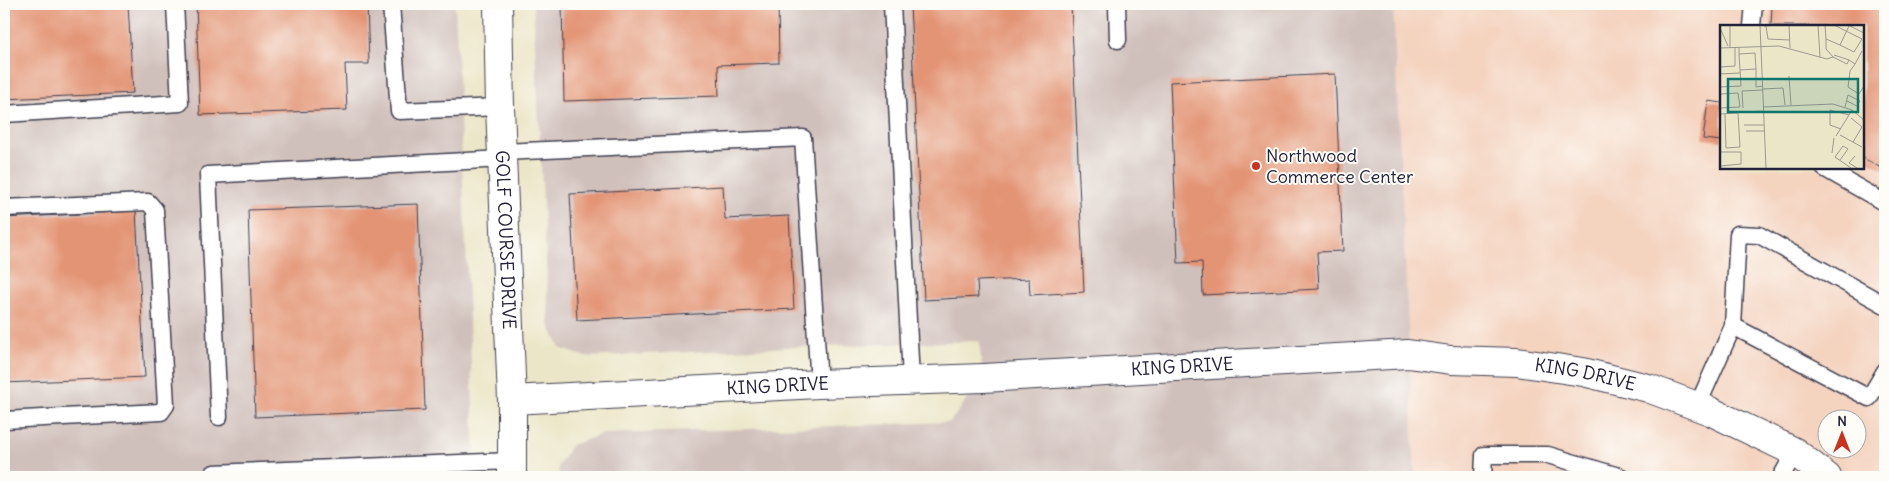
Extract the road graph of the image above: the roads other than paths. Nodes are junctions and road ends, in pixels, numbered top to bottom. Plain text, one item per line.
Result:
1 (175, 4) edge
2 (391, 4) edge
3 (498, 4) edge
4 (892, 4) edge
5 (1118, 4) edge
6 (1754, 4) edge
7 (1752, 25) edge
8 (1118, 40) dead end
9 (500, 107) junction
10 (4, 114) edge
11 (503, 155) junction
12 (1826, 169) edge
13 (1885, 203) edge
14 (4, 208) edge
15 (1885, 305) edge
16 (1733, 326) junction
17 (1885, 371) edge
18 (911, 380) junction
19 (819, 384) junction
20 (512, 400) junction
21 (1697, 407) junction
22 (219, 416) dead end
23 (4, 420) edge
24 (1795, 452) junction
25 (512, 469) edge
26 (214, 474) dead end
27 (1484, 477) edge
28 (1622, 477) edge
29 (1781, 477) edge
30 (1827, 477) edge

1 - 10 lane
2 - 9 lane
3 - 9 street, GOLF COURSE DRIVE
4 - 18 lane
5 - 8 lane
6 - 7 lane
9 - 11 street, GOLF COURSE DRIVE
11 - 19 lane
11 - 20 street, GOLF COURSE DRIVE
11 - 22 lane
12 - 13 lane
14 - 23 lane
15 - 16 lane
16 - 17 lane
16 - 21 lane
18 - 19 street, KING DRIVE
18 - 21 street, KING DRIVE
19 - 20 street, KING DRIVE
20 - 25 street, GOLF COURSE DRIVE
21 - 24 street, KING DRIVE
24 - 29 lane
24 - 30 street, KING DRIVE
25 - 26 lane
27 - 28 lane

